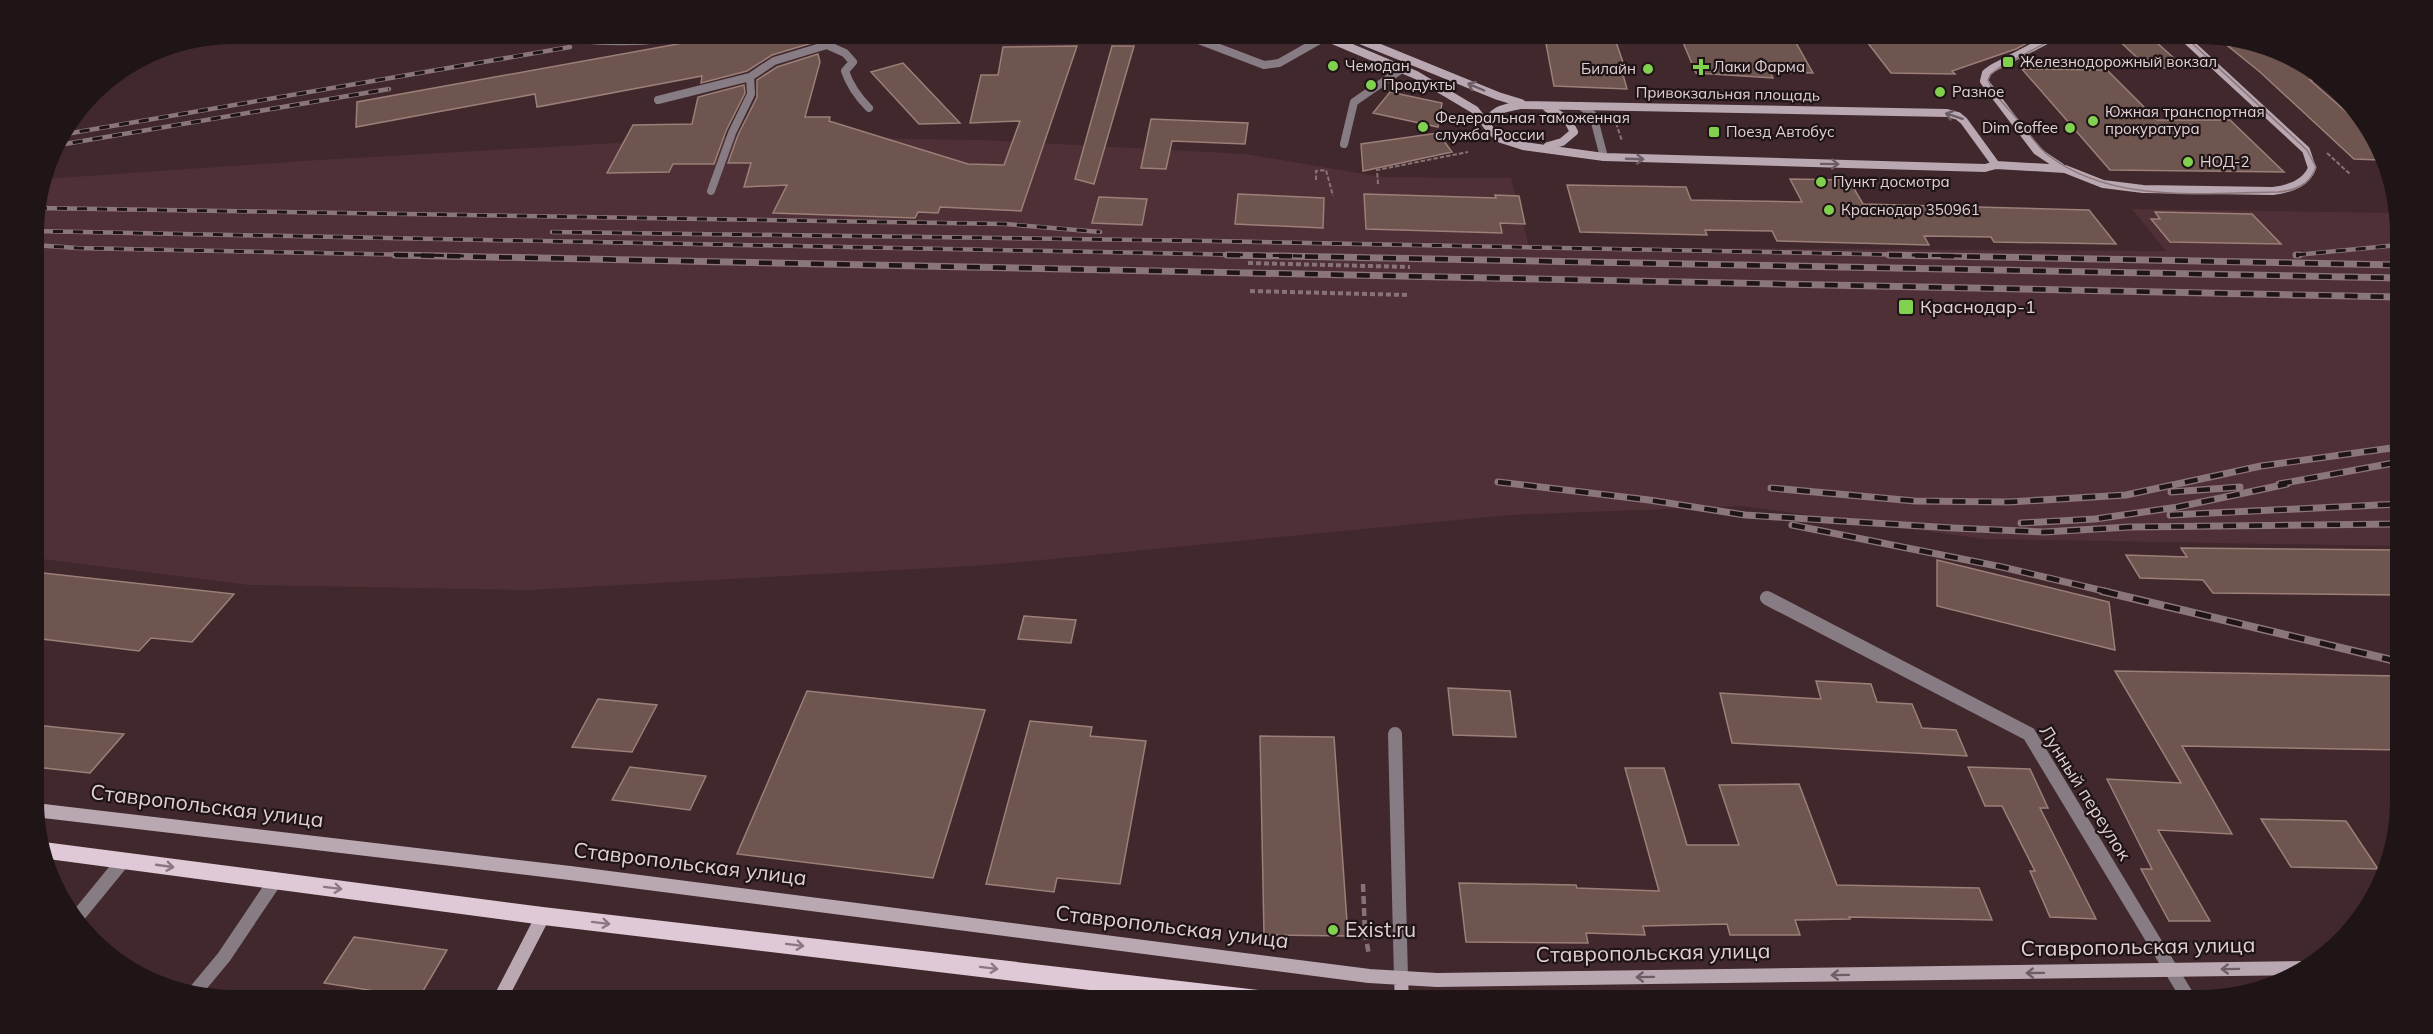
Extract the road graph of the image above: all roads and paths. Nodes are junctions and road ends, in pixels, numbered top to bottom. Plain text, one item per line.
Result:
1 (1209, 44) edge
2 (1313, 44) edge
3 (1342, 44) edge
4 (1371, 44) edge
5 (2039, 44) edge
6 (2191, 44) edge
7 (827, 45) joint
8 (1402, 69) junction
9 (750, 77) junction
10 (658, 100) dead end
11 (1531, 106) junction
12 (1581, 106) junction
13 (1611, 106) junction
14 (869, 108) dead end
15 (1488, 125) junction
16 (1344, 144) dead end
17 (1535, 147) junction
18 (1468, 152) dead end
19 (1604, 157) junction
20 (1627, 158) junction
21 (1996, 165) junction
22 (2065, 169) junction
23 (1316, 180) dead end
24 (1378, 184) dead end
25 (711, 191) dead end
26 (1333, 196) dead end
27 (1248, 263) dead end
28 (1410, 267) dead end
29 (1251, 291) dead end
30 (1408, 295) dead end
31 (1767, 598) dead end
32 (1395, 734) dead end
33 (44, 811) edge
34 (50, 851) edge
35 (123, 861) junction
36 (275, 881) junction
37 (1363, 884) dead end
38 (81, 913) edge
39 (543, 916) junction
40 (1365, 933) dead end
41 (2289, 968) edge
42 (2171, 970) junction
43 (1401, 978) junction
44 (199, 987) edge
45 (505, 990) edge
46 (1173, 990) edge
47 (1402, 990) edge
48 (2183, 990) edge

1 - 2 street
3 - 8 main road
11 -> 4 main road
5 - 22 main road
6 - 22 main road
7 - 9 street
7 - 14 street
8 - 15 main road
8 - 16 street
9 - 10 street
9 - 25 street
11 - 12 main road, Привокзальная площадь
11 - 15 main road
11 - 17 main road
12 - 13 main road, Привокзальная площадь
12 - 19 street
13 - 20 path
21 -> 13 main road, Привокзальная площадь
15 - 17 main road
17 - 19 main road
18 - 24 path
19 - 20 main road
20 -> 21 main road
21 - 22 main road
23 - 26 path
27 - 28 path
29 - 30 path
31 - 42 street, Лунный переулок
32 - 43 street
33 - 43 main road, Ставропольская улица
34 - 35 main road
35 -> 36 main road
35 - 38 street
36 -> 39 main road
36 - 44 street
37 - 40 path
39 - 45 main road
39 -> 46 main road
41 -> 42 main road, Ставропольская улица
42 -> 43 main road, Ставропольская улица
42 - 48 street, Лунный переулок
43 - 47 main road

